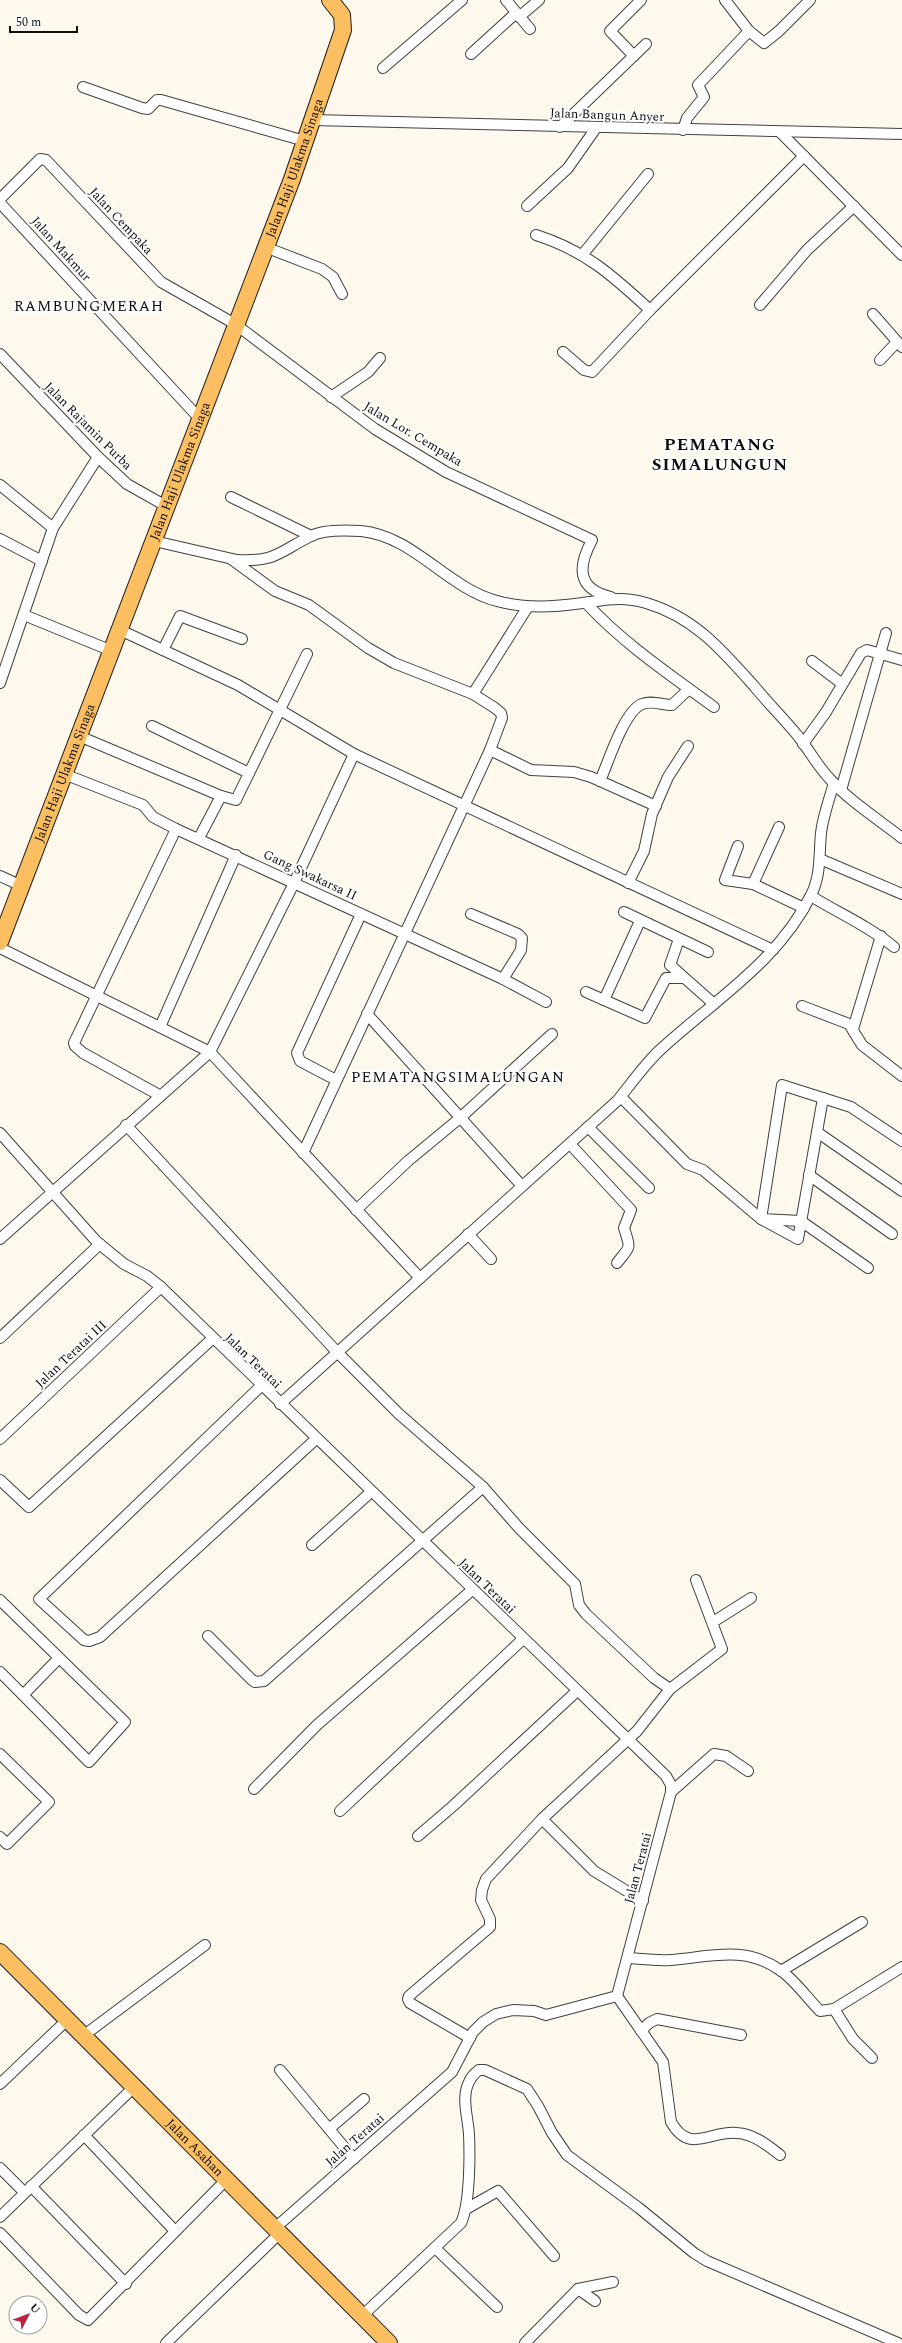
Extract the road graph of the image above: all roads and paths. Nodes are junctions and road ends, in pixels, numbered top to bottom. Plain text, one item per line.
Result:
1 (330, 0) edge
2 (462, 0) edge
3 (506, 0) edge
4 (539, 0) edge
5 (641, 0) edge
6 (725, 0) edge
7 (810, 0) edge
8 (518, 15) junction
9 (530, 29) dead end
10 (750, 31) junction
11 (646, 44) dead end
12 (471, 54) dead end
13 (634, 56) junction
14 (383, 68) dead end
15 (83, 87) dead end
16 (312, 120) junction
17 (560, 127) junction
18 (596, 128) junction
19 (683, 130) junction
20 (780, 132) junction
21 (902, 134) edge
22 (305, 141) junction
23 (804, 156) junction
24 (648, 174) dead end
25 (0, 199) edge
26 (0, 202) edge
27 (527, 206) dead end
28 (854, 206) junction
29 (536, 235) dead end
30 (265, 247) junction
31 (583, 254) junction
32 (902, 254) edge
33 (342, 294) dead end
34 (760, 305) dead end
35 (650, 310) junction
36 (873, 314) dead end
37 (235, 324) junction
38 (899, 344) edge
39 (563, 352) dead end
40 (0, 354) edge
41 (380, 358) dead end
42 (880, 360) dead end
43 (331, 397) junction
44 (200, 419) junction
45 (98, 457) junction
46 (0, 485) edge
47 (231, 497) dead end
48 (166, 506) junction
49 (53, 528) junction
50 (311, 536) junction
51 (0, 539) edge
52 (154, 541) junction
53 (229, 558) junction
54 (42, 561) junction
55 (612, 598) junction
56 (586, 603) junction
57 (527, 608) junction
58 (24, 615) junction
59 (120, 630) junction
60 (886, 633) dead end
61 (242, 639) dead end
62 (163, 650) junction
63 (112, 651) junction
64 (307, 654) dead end
65 (880, 654) junction
66 (902, 660) edge
67 (812, 661) dead end
68 (2, 672) edge
69 (841, 683) junction
70 (0, 684) edge
71 (689, 689) junction
72 (473, 694) junction
73 (714, 707) dead end
74 (281, 710) junction
75 (152, 726) dead end
76 (79, 736) junction
77 (803, 744) junction
78 (688, 746) dead end
79 (490, 750) junction
80 (354, 754) junction
81 (249, 773) junction
82 (64, 774) junction
83 (600, 781) junction
84 (838, 787) junction
85 (221, 796) junction
86 (464, 806) junction
87 (656, 806) junction
88 (779, 827) dead end
89 (176, 829) junction
90 (199, 838) junction
91 (902, 838) edge
92 (738, 846) dead end
93 (236, 855) junction
94 (820, 859) junction
95 (0, 876) edge
96 (294, 883) junction
97 (628, 883) junction
98 (753, 884) junction
99 (22, 886) junction
100 (902, 894) edge
101 (811, 896) junction
102 (804, 908) junction
103 (624, 912) dead end
104 (361, 914) junction
105 (471, 914) dead end
106 (640, 921) junction
107 (404, 934) junction
108 (881, 936) junction
109 (679, 939) junction
110 (0, 942) edge
111 (894, 947) dead end
112 (0, 948) edge
113 (773, 950) junction
114 (708, 952) dead end
115 (682, 978) junction
116 (503, 979) junction
117 (586, 992) dead end
118 (96, 996) junction
119 (604, 1000) junction
120 (546, 1002) dead end
121 (714, 1004) junction
122 (802, 1006) dead end
123 (368, 1014) junction
124 (160, 1027) junction
125 (853, 1029) junction
126 (552, 1034) dead end
127 (210, 1052) junction
128 (902, 1076) edge
129 (336, 1080) junction
130 (160, 1095) junction
131 (621, 1096) junction
132 (823, 1098) junction
133 (460, 1118) junction
134 (126, 1125) junction
135 (588, 1127) junction
136 (817, 1132) junction
137 (0, 1133) edge
138 (902, 1140) edge
139 (570, 1144) junction
140 (303, 1153) junction
141 (809, 1175) junction
142 (522, 1186) junction
143 (649, 1188) dead end
144 (53, 1191) junction
145 (902, 1191) edge
146 (356, 1210) junction
147 (761, 1219) junction
148 (801, 1221) junction
149 (468, 1234) junction
150 (892, 1234) dead end
151 (0, 1239) edge
152 (100, 1244) junction
153 (491, 1259) dead end
154 (617, 1263) dead end
155 (868, 1268) dead end
156 (420, 1278) junction
157 (160, 1287) junction
158 (0, 1338) edge
159 (212, 1338) junction
160 (337, 1352) junction
161 (261, 1386) junction
162 (280, 1404) junction
163 (0, 1439) edge
164 (316, 1439) junction
165 (0, 1480) edge
166 (483, 1487) junction
167 (371, 1492) junction
168 (422, 1541) junction
169 (312, 1545) dead end
170 (696, 1580) dead end
171 (472, 1590) junction
172 (751, 1598) dead end
173 (0, 1600) edge
174 (713, 1622) junction
175 (208, 1636) dead end
176 (523, 1639) junction
177 (59, 1658) junction
178 (0, 1672) edge
179 (670, 1690) junction
180 (577, 1691) junction
181 (23, 1695) junction
182 (628, 1740) junction
183 (0, 1754) edge
184 (748, 1771) dead end
185 (254, 1788) dead end
186 (671, 1792) junction
187 (340, 1810) dead end
188 (542, 1819) junction
189 (418, 1836) dead end
190 (0, 1837) edge
191 (643, 1901) junction
192 (862, 1922) dead end
193 (205, 1945) dead end
194 (0, 1952) edge
195 (628, 1958) junction
196 (902, 1967) edge
197 (781, 1971) junction
198 (616, 1996) junction
199 (834, 2009) junction
200 (67, 2020) junction
201 (641, 2031) junction
202 (741, 2035) dead end
203 (83, 2036) junction
204 (470, 2038) junction
205 (872, 2058) dead end
206 (280, 2070) dead end
207 (0, 2084) edge
208 (134, 2086) junction
209 (364, 2098) dead end
210 (329, 2129) junction
211 (84, 2135) junction
212 (780, 2155) dead end
213 (354, 2159) junction
214 (0, 2168) edge
215 (227, 2180) junction
216 (27, 2189) junction
217 (466, 2209) junction
218 (0, 2217) edge
219 (277, 2230) junction
220 (175, 2232) junction
221 (0, 2234) edge
222 (435, 2248) junction
223 (554, 2256) dead end
224 (612, 2282) dead end
225 (126, 2284) junction
226 (578, 2290) junction
227 (596, 2301) dead end
228 (497, 2307) dead end
229 (362, 2316) junction
230 (883, 2340) edge
231 (166, 2343) edge
232 (389, 2343) edge
233 (525, 2343) edge
234 (898, 2343) edge

1 - 16 main road, Jalan Haji Ulakma Sinaga
2 - 14 street
3 - 8 street
4 - 8 street
5 - 13 street
6 - 10 street
7 - 10 street
8 - 9 street
8 - 12 street
10 - 19 street
11 - 13 street
13 - 17 street
15 - 22 street
16 - 17 street, Jalan Bangun Anyer
16 - 22 main road, Jalan Haji Ulakma Sinaga
17 - 18 street, Jalan Bangun Anyer
18 - 19 street, Jalan Bangun Anyer
18 - 27 street
19 - 20 street, Jalan Bangun Anyer
20 - 21 street, Jalan Bangun Anyer
20 - 23 street
22 - 30 main road, Jalan Haji Ulakma Sinaga
23 - 28 street
23 - 35 street
24 - 31 street
25 - 37 street, Jalan Cempaka
26 - 44 street, Jalan Makmur
28 - 32 street
28 - 34 street
29 - 31 street
30 - 33 street
30 - 37 main road, Jalan Haji Ulakma Sinaga
31 - 35 street
35 - 39 street
36 - 38 street
37 - 43 street, Jalan Lor. Cempaka
37 - 44 main road, Jalan Haji Ulakma Sinaga
38 - 42 street
40 - 45 street, Jalan Rajamin Purba
41 - 43 street
43 - 55 street, Jalan Lor. Cempaka
44 - 48 main road, Jalan Haji Ulakma Sinaga
45 - 48 street, Jalan Rajamin Purba
45 - 49 street
46 - 49 street
47 - 50 street
48 - 52 main road, Jalan Haji Ulakma Sinaga
49 - 54 street
50 - 53 street
50 - 57 street
51 - 54 street
52 - 53 street
52 - 59 main road, Jalan Haji Ulakma Sinaga
53 - 72 street
54 - 58 street
55 - 56 street
55 - 77 street
56 - 57 street
56 - 71 street
57 - 72 street
58 - 63 street
58 - 68 street
59 - 62 street
59 - 63 main road, Jalan Haji Ulakma Sinaga
60 - 65 street
61 - 62 street
62 - 74 street
63 - 76 main road, Jalan Haji Ulakma Sinaga
64 - 74 street
65 - 66 street
65 - 69 street
65 - 84 street
67 - 69 street
68 - 70 street
69 - 77 street
71 - 73 street
71 - 83 street
72 - 79 street
74 - 80 street
74 - 81 street
75 - 81 street
76 - 82 main road, Jalan Haji Ulakma Sinaga
76 - 85 street
77 - 84 street
78 - 87 street
79 - 83 street
79 - 86 street
80 - 86 street
80 - 96 street
81 - 85 street
82 - 89 street, Gang Swakarsa II
82 - 99 main road, Jalan Haji Ulakma Sinaga
83 - 87 street
84 - 91 street
84 - 94 street
85 - 90 street
86 - 97 street
86 - 107 street
87 - 97 street
88 - 98 street
89 - 90 street, Gang Swakarsa II
89 - 118 street
90 - 93 street, Gang Swakarsa II
92 - 98 street
93 - 96 street, Gang Swakarsa II
93 - 124 street
94 - 100 street
94 - 101 street
95 - 99 street
96 - 104 street, Gang Swakarsa II
96 - 127 street
97 - 113 street
98 - 102 street
99 - 110 main road, Jalan Haji Ulakma Sinaga
101 - 102 street
101 - 108 street
102 - 113 street
103 - 106 street
104 - 107 street, Gang Swakarsa II
104 - 129 street
105 - 116 street
106 - 109 street
106 - 119 street
107 - 116 street, Gang Swakarsa II
107 - 123 street
108 - 111 street
108 - 125 street
109 - 114 street
109 - 115 street
112 - 118 street
113 - 121 street
115 - 119 street
115 - 121 street
116 - 120 street, Gang Swakarsa II
117 - 119 street
118 - 124 street
118 - 130 street
121 - 131 street
122 - 125 street
123 - 129 street
123 - 133 street
124 - 127 street
125 - 128 street
126 - 133 street
127 - 130 street
127 - 140 street
129 - 140 street
130 - 134 street
131 - 135 street
131 - 147 street
132 - 136 street
132 - 138 street
132 - 147 street
133 - 142 street
133 - 146 street
134 - 144 street
134 - 160 street
135 - 139 street
135 - 143 street
136 - 141 street
136 - 145 street
137 - 144 street, Jalan Teratai
139 - 142 street
139 - 154 street
140 - 146 street
141 - 148 street
141 - 150 street
142 - 149 street
144 - 151 street
144 - 152 street, Jalan Teratai
146 - 156 street
147 - 148 street
147 - 148 street
148 - 155 street
149 - 153 street
149 - 156 street
152 - 157 street, Jalan Teratai
152 - 158 street
156 - 160 street
157 - 159 street, Jalan Teratai
157 - 163 street, Jalan Teratai III
159 - 161 street, Jalan Teratai
159 - 165 street
160 - 162 street
160 - 166 street
161 - 162 street, Jalan Teratai
161 - 164 street
162 - 164 street, Jalan Teratai
164 - 167 street, Jalan Teratai
166 - 168 street
166 - 179 street
167 - 168 street, Jalan Teratai
167 - 169 street
168 - 171 street, Jalan Teratai
168 - 175 street
170 - 174 street
171 - 176 street, Jalan Teratai
171 - 185 street
172 - 174 street
173 - 177 street
174 - 179 street
176 - 180 street, Jalan Teratai
176 - 187 street
177 - 181 street
177 - 181 street
178 - 181 street
179 - 182 street
180 - 182 street, Jalan Teratai
180 - 189 street
182 - 186 street, Jalan Teratai
182 - 188 street
183 - 190 street
184 - 186 street
186 - 191 street, Jalan Teratai
188 - 191 street
188 - 204 street
191 - 195 street, Jalan Teratai
192 - 197 street
193 - 203 street
194 - 200 main road, Jalan Asahan
195 - 197 street
195 - 198 street, Jalan Teratai
196 - 199 street
197 - 199 street
198 - 201 street
198 - 204 street
199 - 205 street
200 - 203 main road, Jalan Asahan
200 - 207 street
201 - 202 street
201 - 212 street
203 - 208 main road, Jalan Asahan
204 - 213 street, Jalan Teratai
206 - 210 street
208 - 211 street
208 - 215 main road, Jalan Asahan
209 - 210 street
210 - 213 street
211 - 216 street
211 - 220 street
213 - 219 street, Jalan Teratai
214 - 216 street
215 - 219 main road, Jalan Asahan
215 - 220 street
216 - 218 street
216 - 225 street
217 - 222 street
217 - 223 street
217 - 230 street
219 - 229 main road, Jalan Asahan
219 - 231 street, Jalan Teratai
220 - 225 street
221 - 225 street
222 - 228 street
222 - 229 street
224 - 226 street
226 - 227 street
226 - 233 street
229 - 232 main road, Jalan Asahan
230 - 234 street

